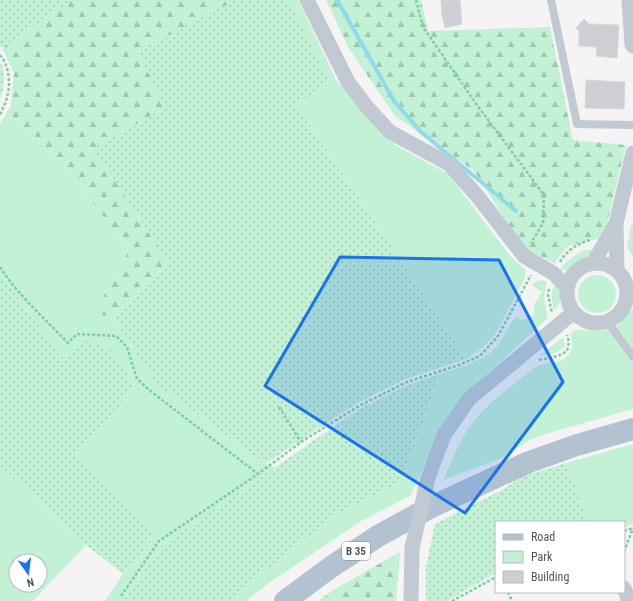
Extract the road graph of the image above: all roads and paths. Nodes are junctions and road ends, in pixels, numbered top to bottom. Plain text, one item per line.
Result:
1 (307, 0) edge
2 (416, 0) edge
3 (551, 0) edge
4 (630, 0) edge
5 (633, 46) edge
6 (0, 55) edge
7 (0, 115) edge
8 (633, 125) edge
9 (633, 152) edge
10 (616, 223) junction
11 (524, 256) junction
12 (593, 263) junction
13 (537, 264) junction
14 (0, 267) edge
15 (616, 270) junction
16 (576, 271) junction
17 (553, 272) junction
18 (629, 283) edge
19 (567, 287) junction
20 (630, 299) edge
21 (574, 312) junction
22 (607, 321) junction
23 (633, 357) edge
24 (279, 408) dead end
25 (633, 429) edge
26 (301, 442) junction
27 (258, 474) junction
28 (633, 528) edge
29 (625, 549) edge
30 (495, 578) edge
31 (625, 591) edge
32 (121, 596) dead end
33 (285, 601) edge
34 (411, 601) edge
35 (452, 601) edge
36 (629, 601) edge

1 - 11 street
2 - 11 path
3 - 8 lane
4 - 5 street
6 - 7 path
9 - 10 street
10 - 12 street
10 - 15 street
11 - 13 street
12 - 15 street
12 - 16 street
13 - 17 street
13 - 26 path
14 - 27 path
15 - 18 street
16 - 17 street
16 - 19 street
17 - 19 street
18 - 20 street
19 - 21 street
20 - 22 street
21 - 22 street
21 - 34 street, bridge
22 - 23 lane
24 - 26 path
25 - 33 main road, B 35
26 - 27 path
27 - 32 path
28 - 29 path
30 - 35 path
31 - 36 street

